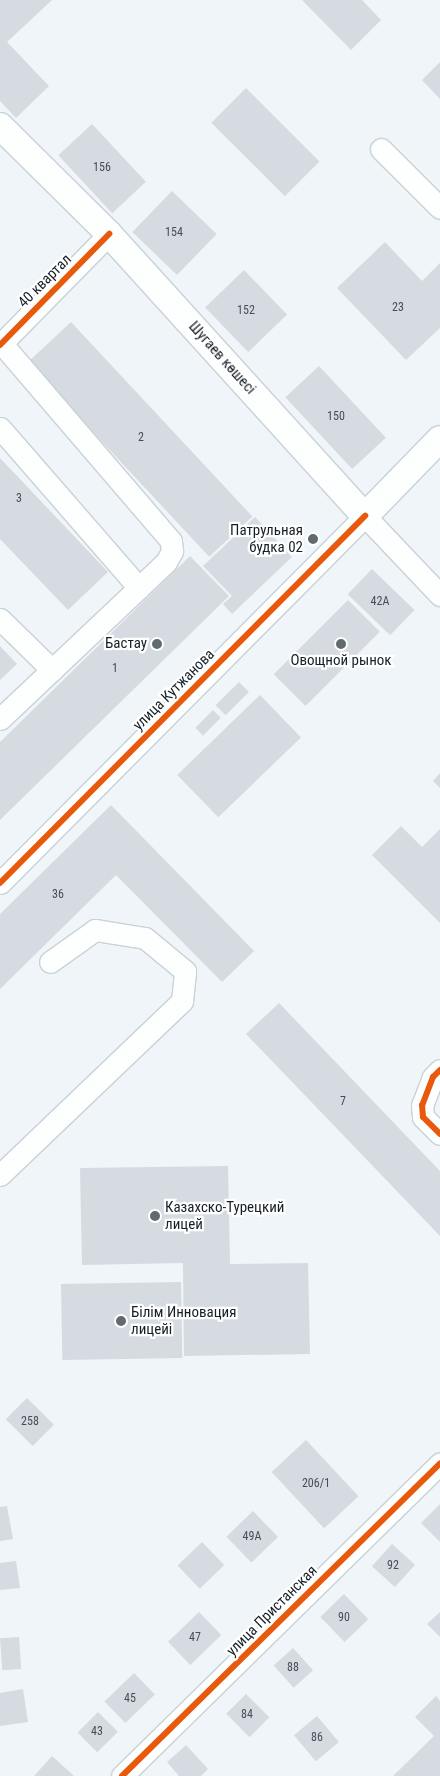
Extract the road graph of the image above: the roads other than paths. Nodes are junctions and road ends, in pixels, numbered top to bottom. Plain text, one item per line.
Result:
1 (0, 126) edge
2 (381, 149) dead end
3 (440, 208) edge
4 (109, 234) junction
5 (1, 344) edge
6 (0, 428) edge
7 (440, 439) edge
8 (365, 516) junction
9 (139, 588) junction
10 (440, 595) edge
11 (0, 618) edge
12 (52, 670) junction
13 (0, 720) edge
14 (0, 883) edge
15 (50, 962) dead end
16 (440, 1070) edge
17 (440, 1134) edge
18 (0, 1175) edge
19 (440, 1464) edge
20 (122, 1776) edge

1 - 4 main road, Шугаев көшесі
2 - 3 street
4 - 5 street, 40 квартал
4 - 8 main road, Шугаев көшесі
5 - 9 street
6 - 9 street
7 - 8 main road, улица Кутжанова
8 - 10 street, Шугаев көшесі
8 - 14 street, улица Кутжанова
9 - 12 street
11 - 12 street
12 - 13 street
15 - 18 street
16 - 17 street
19 - 20 street, улица Пристанская

